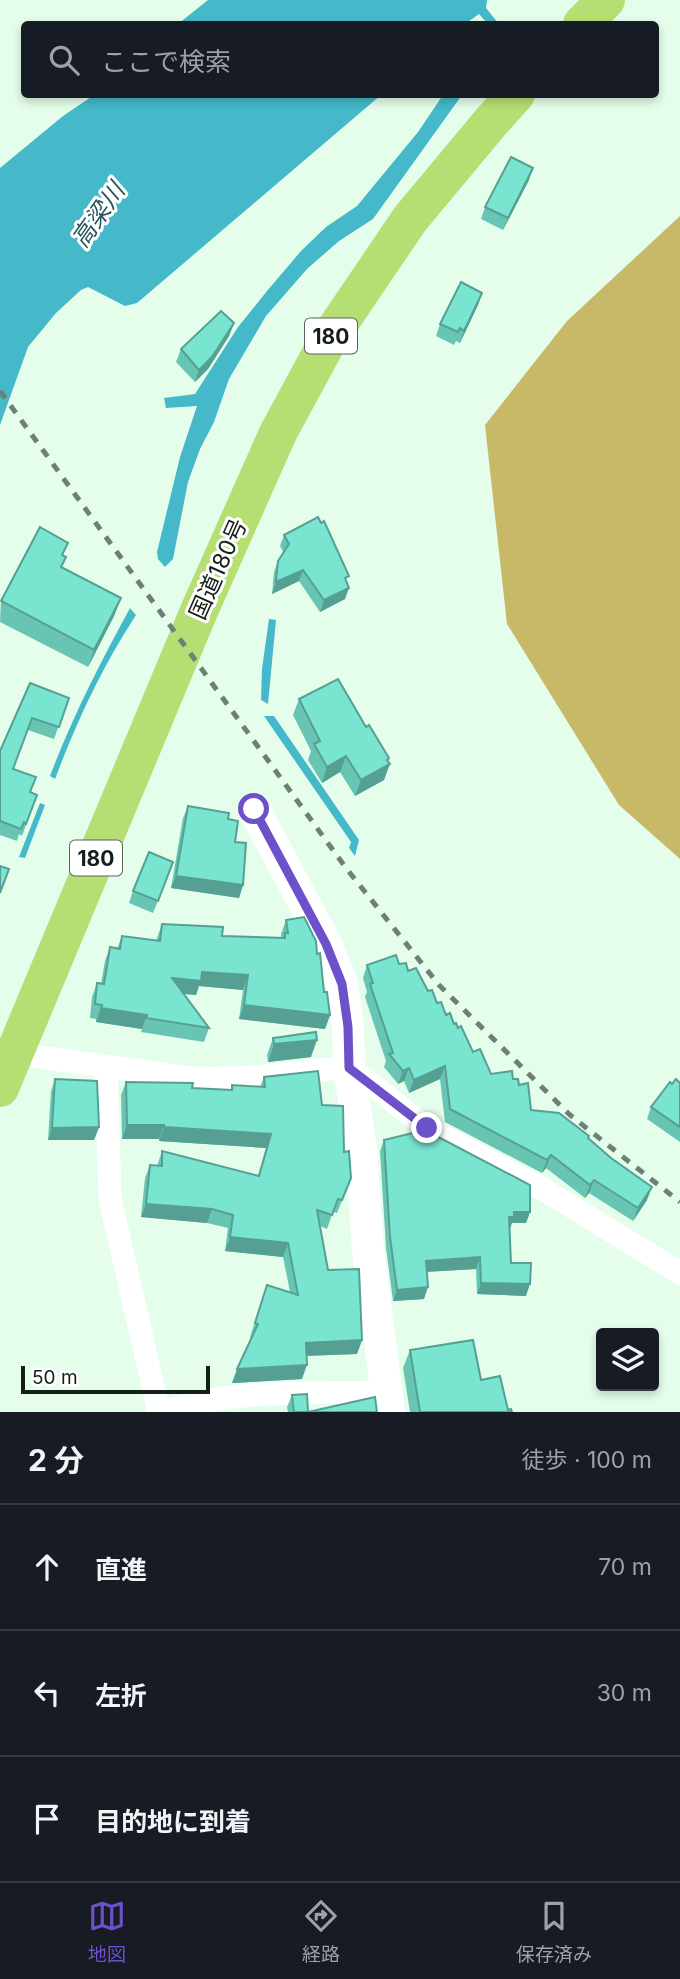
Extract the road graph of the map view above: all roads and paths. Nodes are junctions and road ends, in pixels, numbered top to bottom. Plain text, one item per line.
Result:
1 (606, 0) edge
2 (585, 21) edge
3 (512, 98) edge
4 (254, 809) dead end
5 (10, 1044) edge
6 (106, 1068) junction
7 (349, 1068) junction
8 (0, 1088) edge
9 (680, 1273) edge
10 (387, 1402) edge
11 (159, 1412) edge
12 (164, 1412) edge

1 - 2 highway
3 - 5 highway, 国道180号 / 180
4 - 7 street
5 - 6 street
5 - 8 highway, 国道180号 / 180
6 - 7 street
6 - 11 street
7 - 9 street
7 - 10 street
10 - 12 street

